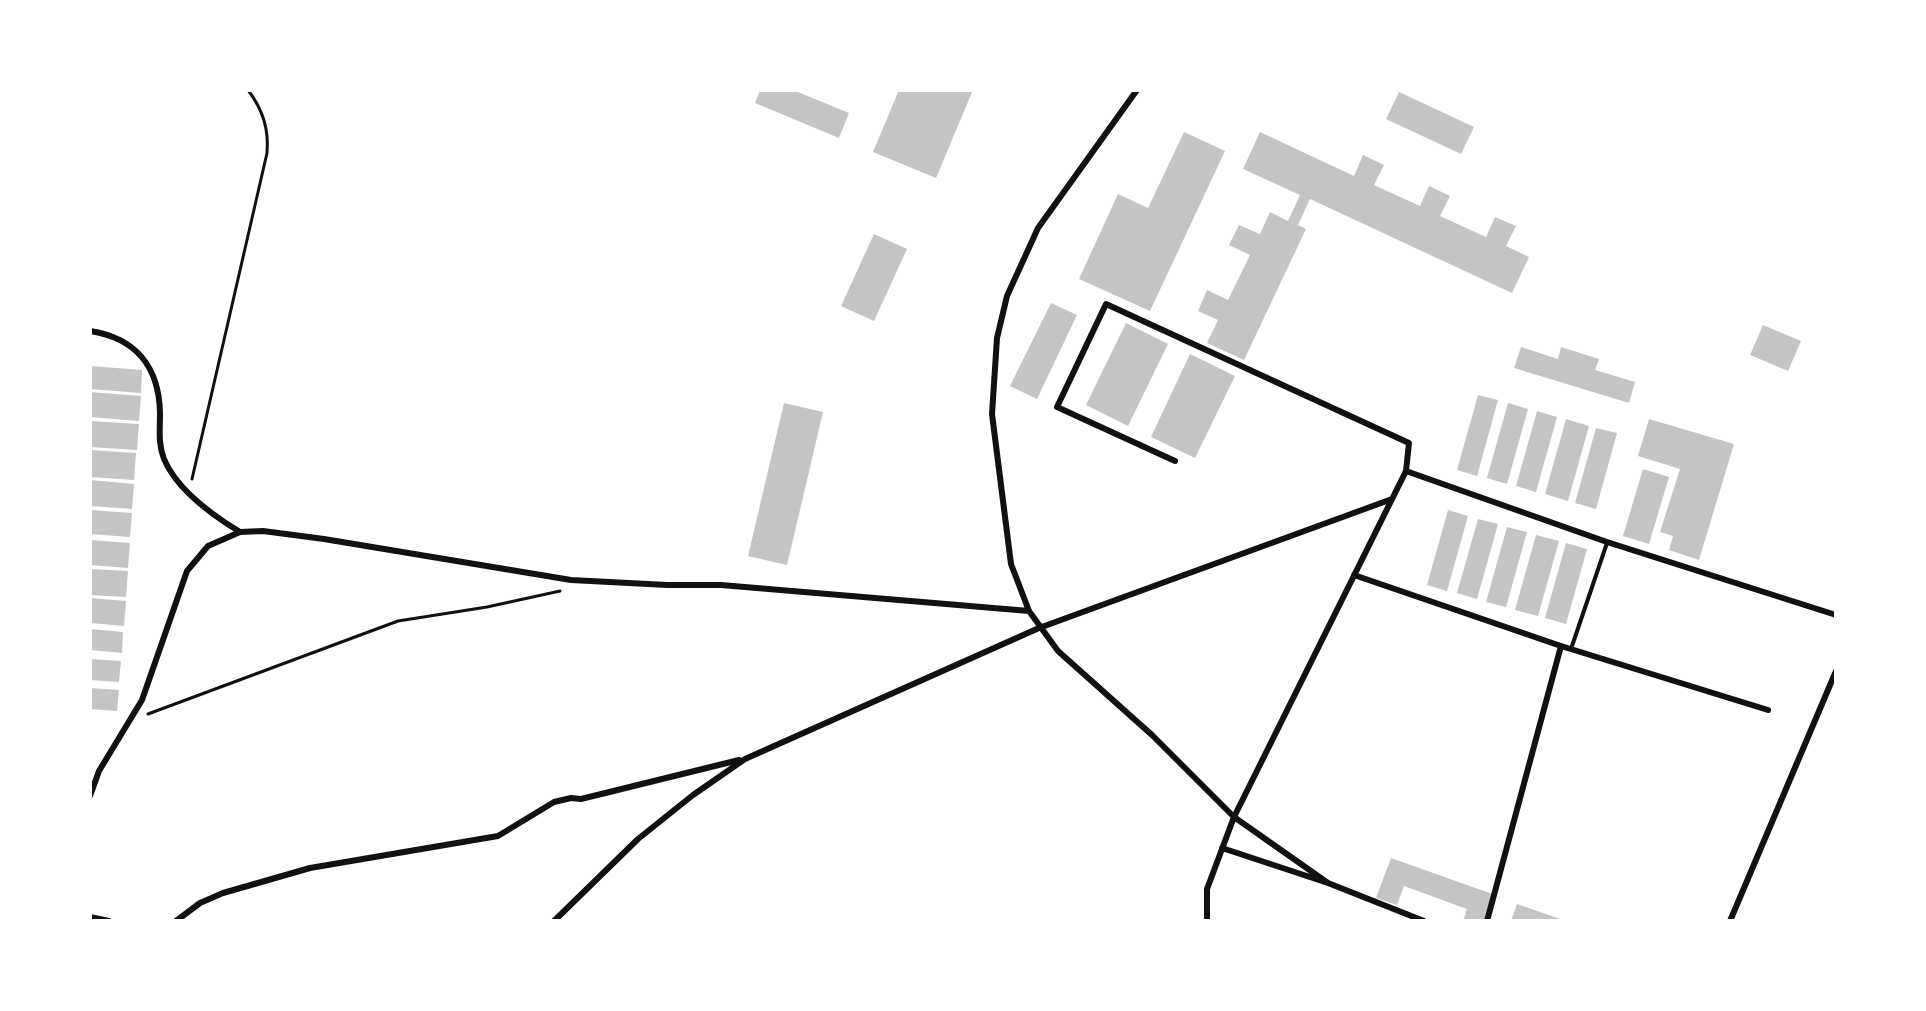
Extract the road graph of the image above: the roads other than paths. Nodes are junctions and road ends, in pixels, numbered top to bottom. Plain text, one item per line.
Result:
1 (1137, 90) edge
2 (90, 332) edge
3 (1175, 461) dead end
4 (1406, 471) junction
5 (1392, 499) junction
6 (240, 532) junction
7 (1607, 542) junction
8 (1354, 575) junction
9 (1029, 611) junction
10 (1836, 615) edge
11 (1040, 628) junction
12 (1561, 646) junction
13 (1571, 649) junction
14 (1836, 671) edge
15 (1768, 710) dead end
16 (746, 759) junction
17 (90, 796) edge
18 (1234, 817) junction
19 (1222, 848) junction
20 (1328, 883) junction
21 (90, 917) edge
22 (109, 921) edge
23 (176, 921) edge
24 (554, 921) edge
25 (1207, 921) edge
26 (1424, 921) edge
27 (1487, 921) edge
28 (1730, 921) edge

1 - 9 street
2 - 6 street
3 - 4 street
4 - 5 street
4 - 7 street
5 - 8 street
5 - 11 street
6 - 9 street
6 - 17 street
7 - 10 street
7 - 13 lane
8 - 12 street
8 - 18 street
9 - 11 street
11 - 16 street
11 - 18 street
12 - 13 street
12 - 27 street
13 - 15 street
14 - 28 street
16 - 23 street
16 - 24 street
18 - 19 street
18 - 20 street
19 - 20 street
19 - 25 street
20 - 26 street
21 - 22 street

